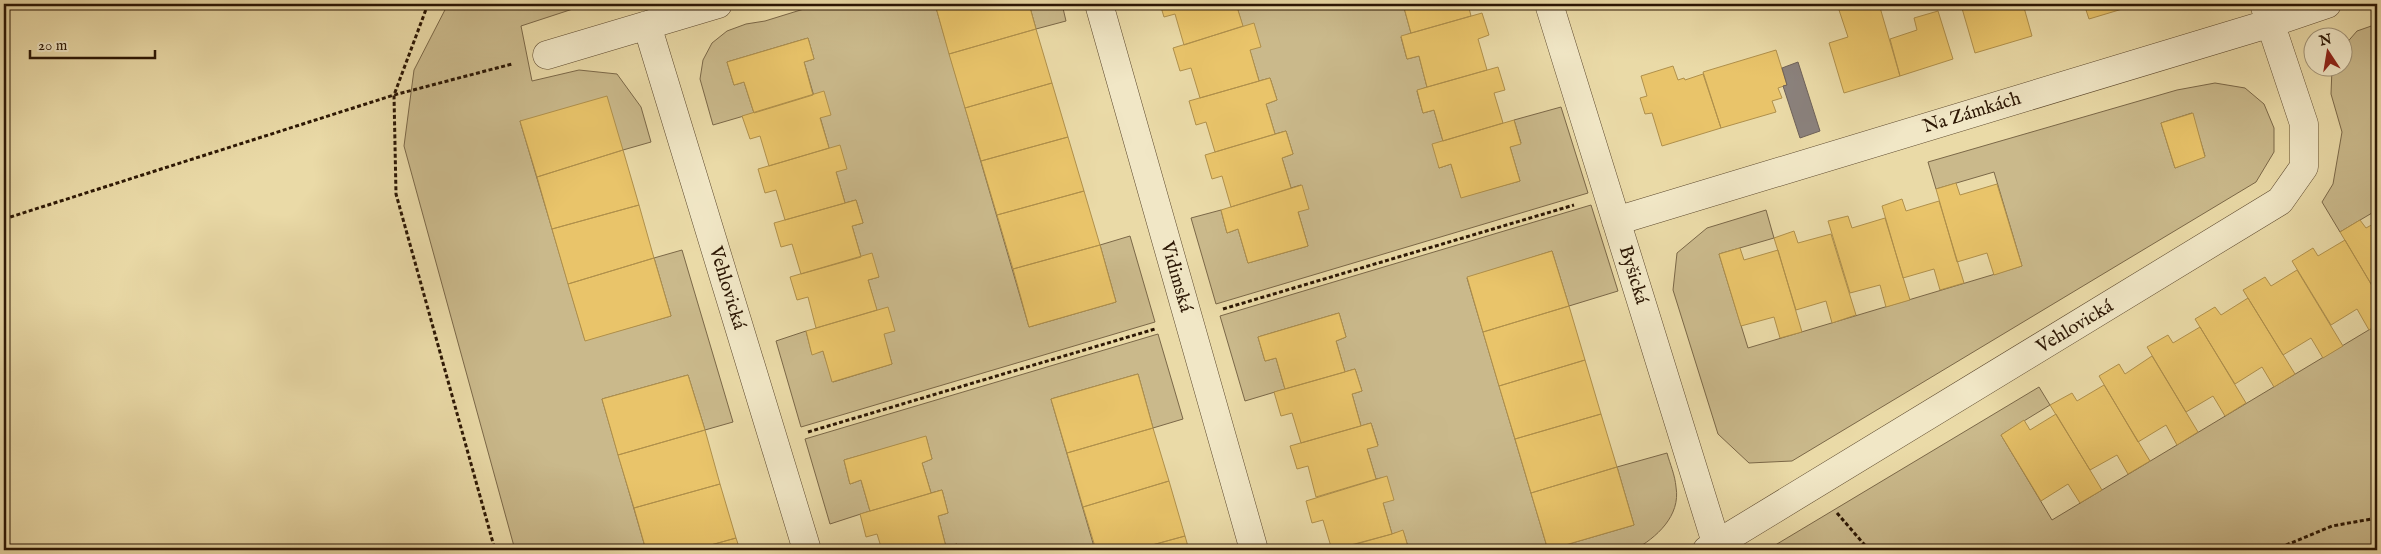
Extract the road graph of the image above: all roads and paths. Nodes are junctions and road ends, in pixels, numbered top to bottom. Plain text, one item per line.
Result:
1 (428, 4) edge
2 (718, 4) edge
3 (1099, 4) edge
4 (1549, 4) edge
5 (2327, 4) edge
6 (2268, 14) edge
7 (646, 25) junction
8 (547, 55) joint
9 (394, 95) junction
10 (4, 219) edge
11 (1616, 221) junction
12 (4, 228) edge
13 (1813, 487) junction
14 (2377, 518) edge
15 (1712, 548) edge
16 (494, 550) edge
17 (807, 550) edge
18 (1254, 550) edge
19 (1869, 550) edge
20 (2274, 550) edge

1 - 9 path
2 - 7 street
3 - 18 street, Vidimská
4 - 11 street, Byšická
5 - 6 street, Na Zámkách
6 - 11 street, Na Zámkách
6 - 13 street, Vehlovická
7 - 8 street
7 - 17 street, Vehlovická
8 - 9 path
9 - 10 path
9 - 16 path
10 - 12 path
11 - 15 street, Byšická
13 - 15 street, Vehlovická
13 - 19 path
14 - 20 path

